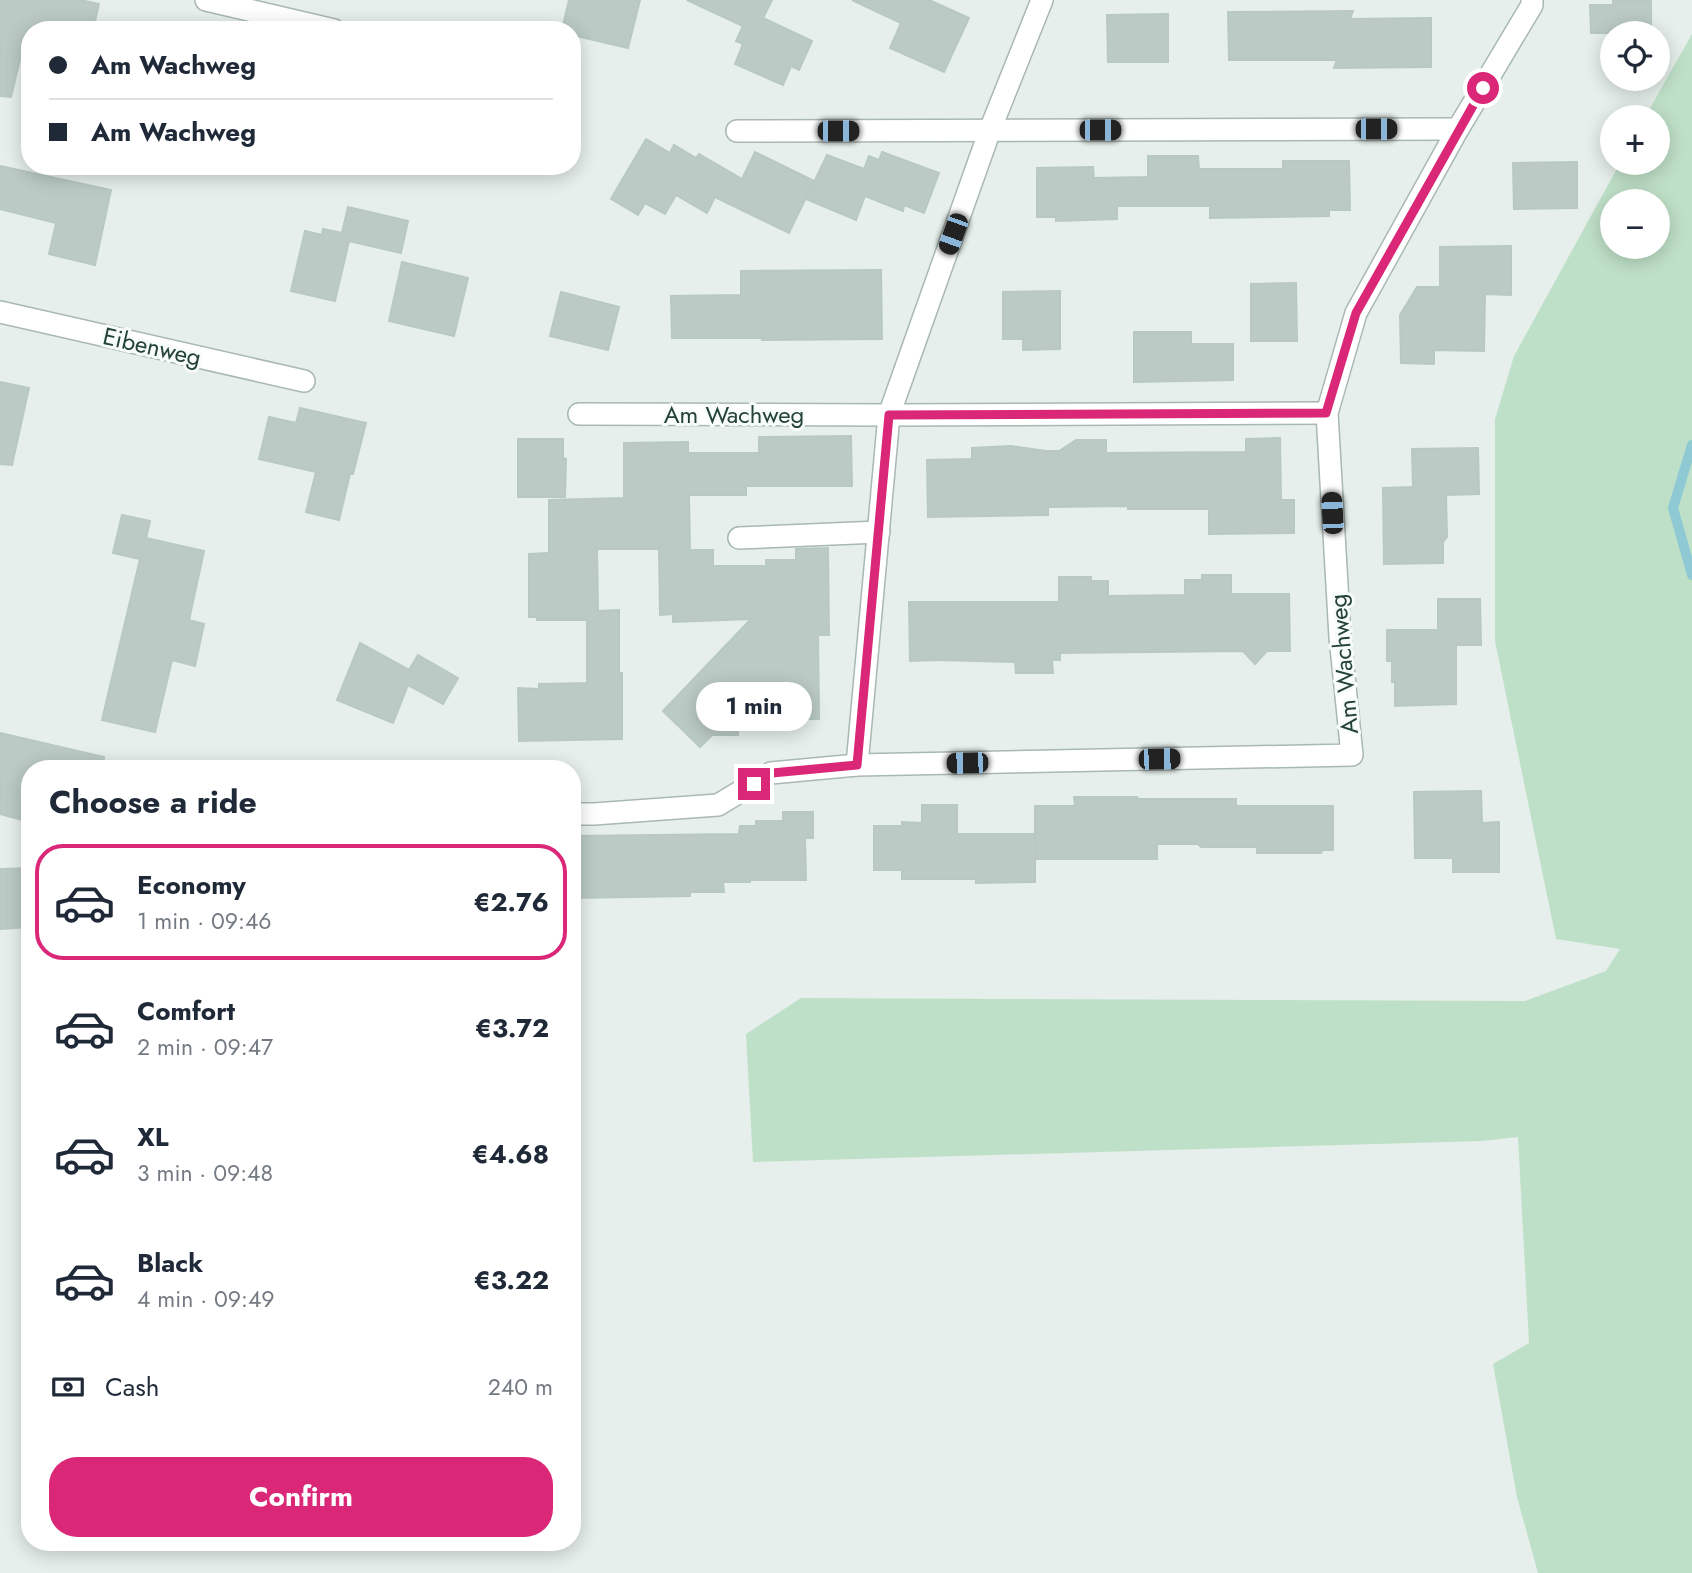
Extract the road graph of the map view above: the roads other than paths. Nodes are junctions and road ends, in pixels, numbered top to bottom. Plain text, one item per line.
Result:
1 (206, 0) edge
2 (1042, 0) edge
3 (1532, 0) edge
4 (296, 21) edge
5 (1458, 129) junction
6 (990, 130) junction
7 (737, 131) dead end
8 (0, 312) edge
9 (304, 381) dead end
10 (1326, 413) junction
11 (579, 414) dead end
12 (889, 415) junction
13 (879, 532) junction
14 (739, 538) dead end
15 (857, 765) junction
16 (581, 814) edge

1 - 4 street
2 - 6 street
3 - 5 street, Am Wachweg
5 - 6 street
5 - 10 street, Am Wachweg
6 - 7 street
6 - 12 street
8 - 9 street, Eibenweg
10 - 12 street, Am Wachweg
10 - 15 street, Am Wachweg
11 - 12 street, Am Wachweg
12 - 13 street
13 - 14 street
13 - 15 street
15 - 16 street, Am Wachweg

